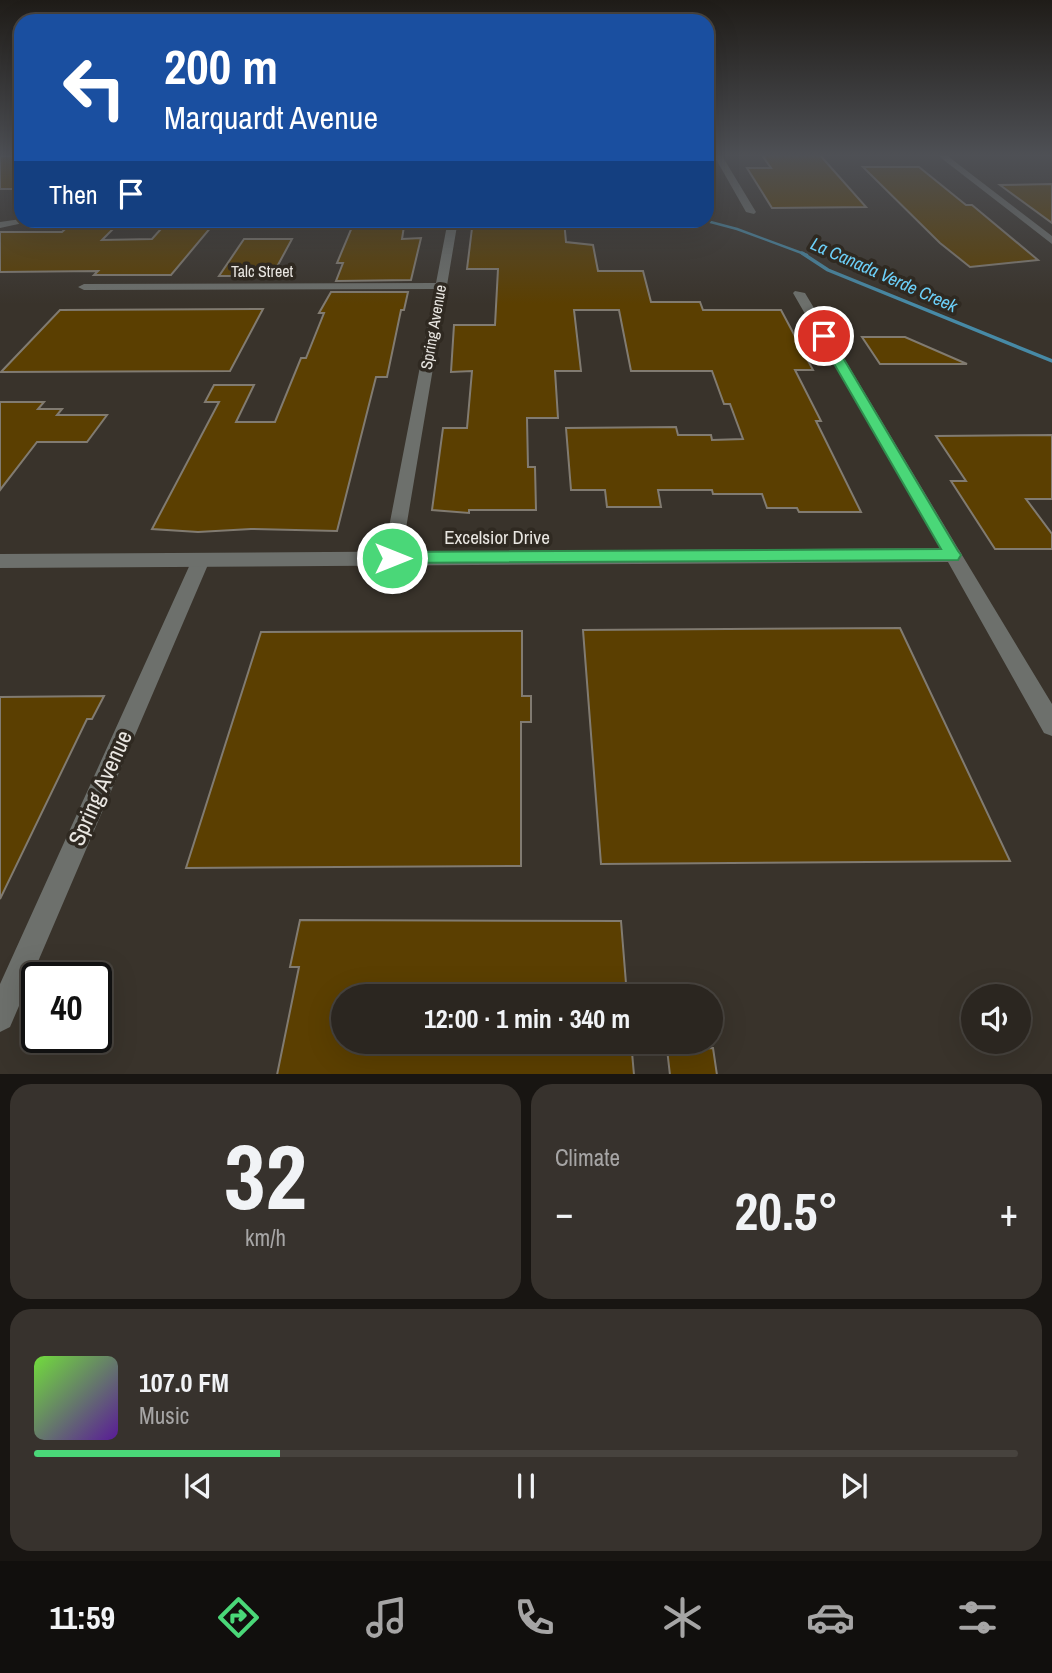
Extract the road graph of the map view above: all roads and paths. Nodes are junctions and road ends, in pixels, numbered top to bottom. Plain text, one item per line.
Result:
1 (746, 204) edge
2 (1005, 204) edge
3 (751, 212) dead end
4 (452, 228) edge
5 (1052, 241) edge
6 (441, 286) junction
7 (84, 287) dead end
8 (799, 293) dead end
9 (953, 555) junction
10 (392, 558) junction
11 (201, 560) junction
12 (0, 561) edge
13 (1052, 724) edge
14 (0, 1017) edge

1 - 3 street
2 - 5 street
4 - 6 street, Spring Avenue
6 - 7 street, Talc Street
6 - 10 street, Spring Avenue
8 - 9 street
9 - 10 street, Excelsior Drive
9 - 13 street
10 - 11 street, Excelsior Drive
11 - 12 street, Excelsior Drive
11 - 14 street, Spring Avenue

